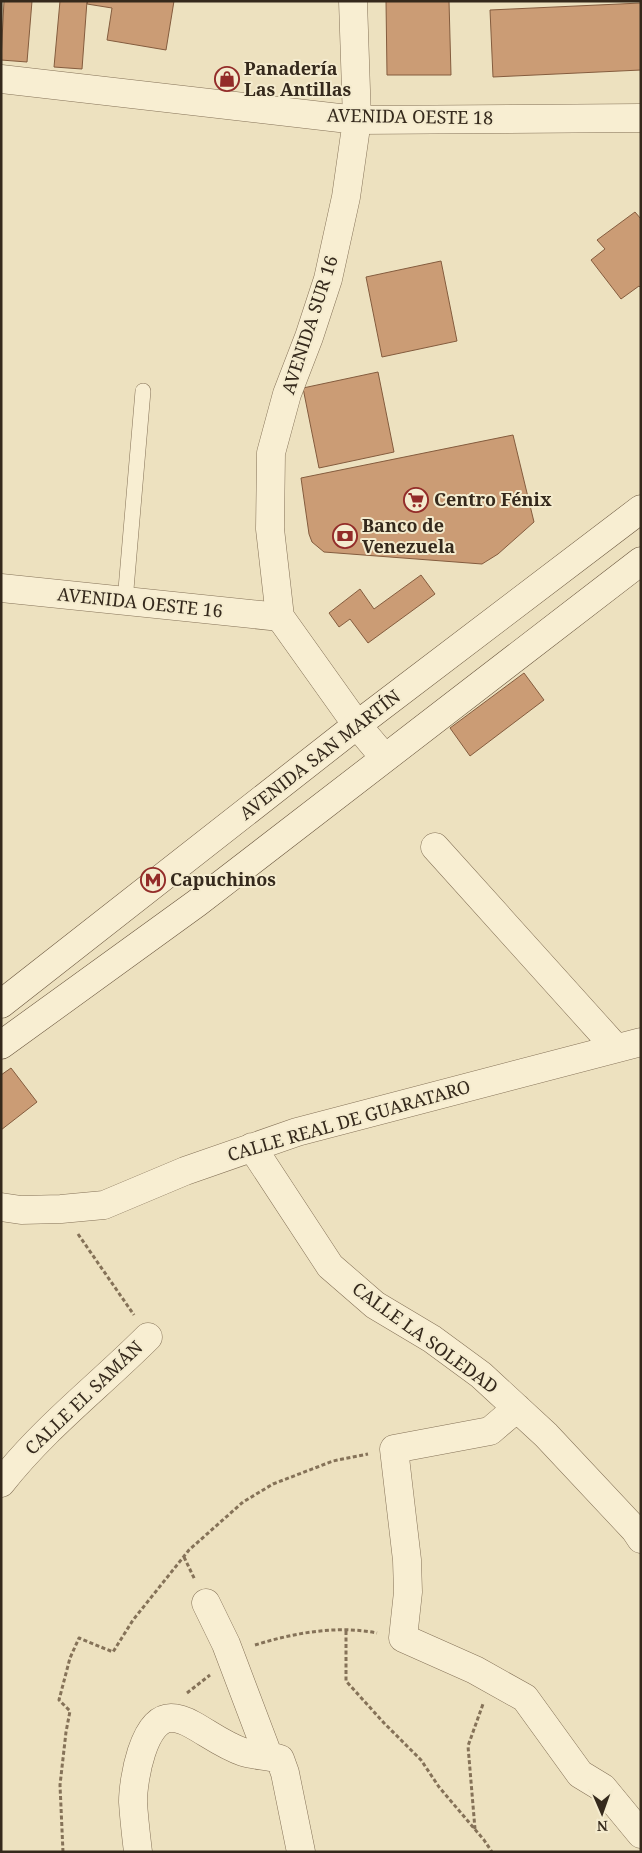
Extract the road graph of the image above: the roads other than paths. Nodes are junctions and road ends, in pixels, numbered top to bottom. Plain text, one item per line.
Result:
1 (353, 1) edge
2 (1, 79) edge
3 (641, 118) edge
4 (356, 120) junction
5 (143, 391) dead end
6 (641, 509) edge
7 (641, 561) edge
8 (1, 588) edge
9 (125, 601) junction
10 (280, 618) junction
11 (357, 725) junction
12 (384, 757) junction
13 (435, 847) dead end
14 (1, 1004) edge
15 (1, 1045) edge
16 (628, 1045) edge
17 (252, 1147) junction
18 (1, 1207) edge
19 (148, 1337) road end
20 (517, 1408) junction
21 (1, 1483) edge
22 (640, 1536) edge
23 (206, 1603) dead end
24 (268, 1755) junction
25 (641, 1834) edge
26 (138, 1852) edge
27 (301, 1852) edge

1 - 4 street, AVENIDA SUR 16
2 - 4 street, AVENIDA OESTE 18
3 - 4 street, AVENIDA OESTE 18
4 - 10 street, AVENIDA SUR 16
5 - 9 lane
6 - 11 street, AVENIDA SAN MARTÍN
7 - 12 street
8 - 9 street, AVENIDA OESTE 16
9 - 10 street, AVENIDA OESTE 16
10 - 11 street
11 - 12 street
11 - 14 street, AVENIDA SAN MARTÍN
12 - 15 street
13 - 16 street
16 - 17 street, CALLE REAL DE GUARATARO
17 - 18 street, CALLE REAL DE GUARATARO
17 - 20 street, CALLE LA SOLEDAD
19 - 21 street, CALLE EL SAMÁN
20 - 22 street, CALLE LA SOLEDAD
20 - 25 street
23 - 24 street
24 - 26 street
24 - 27 street

